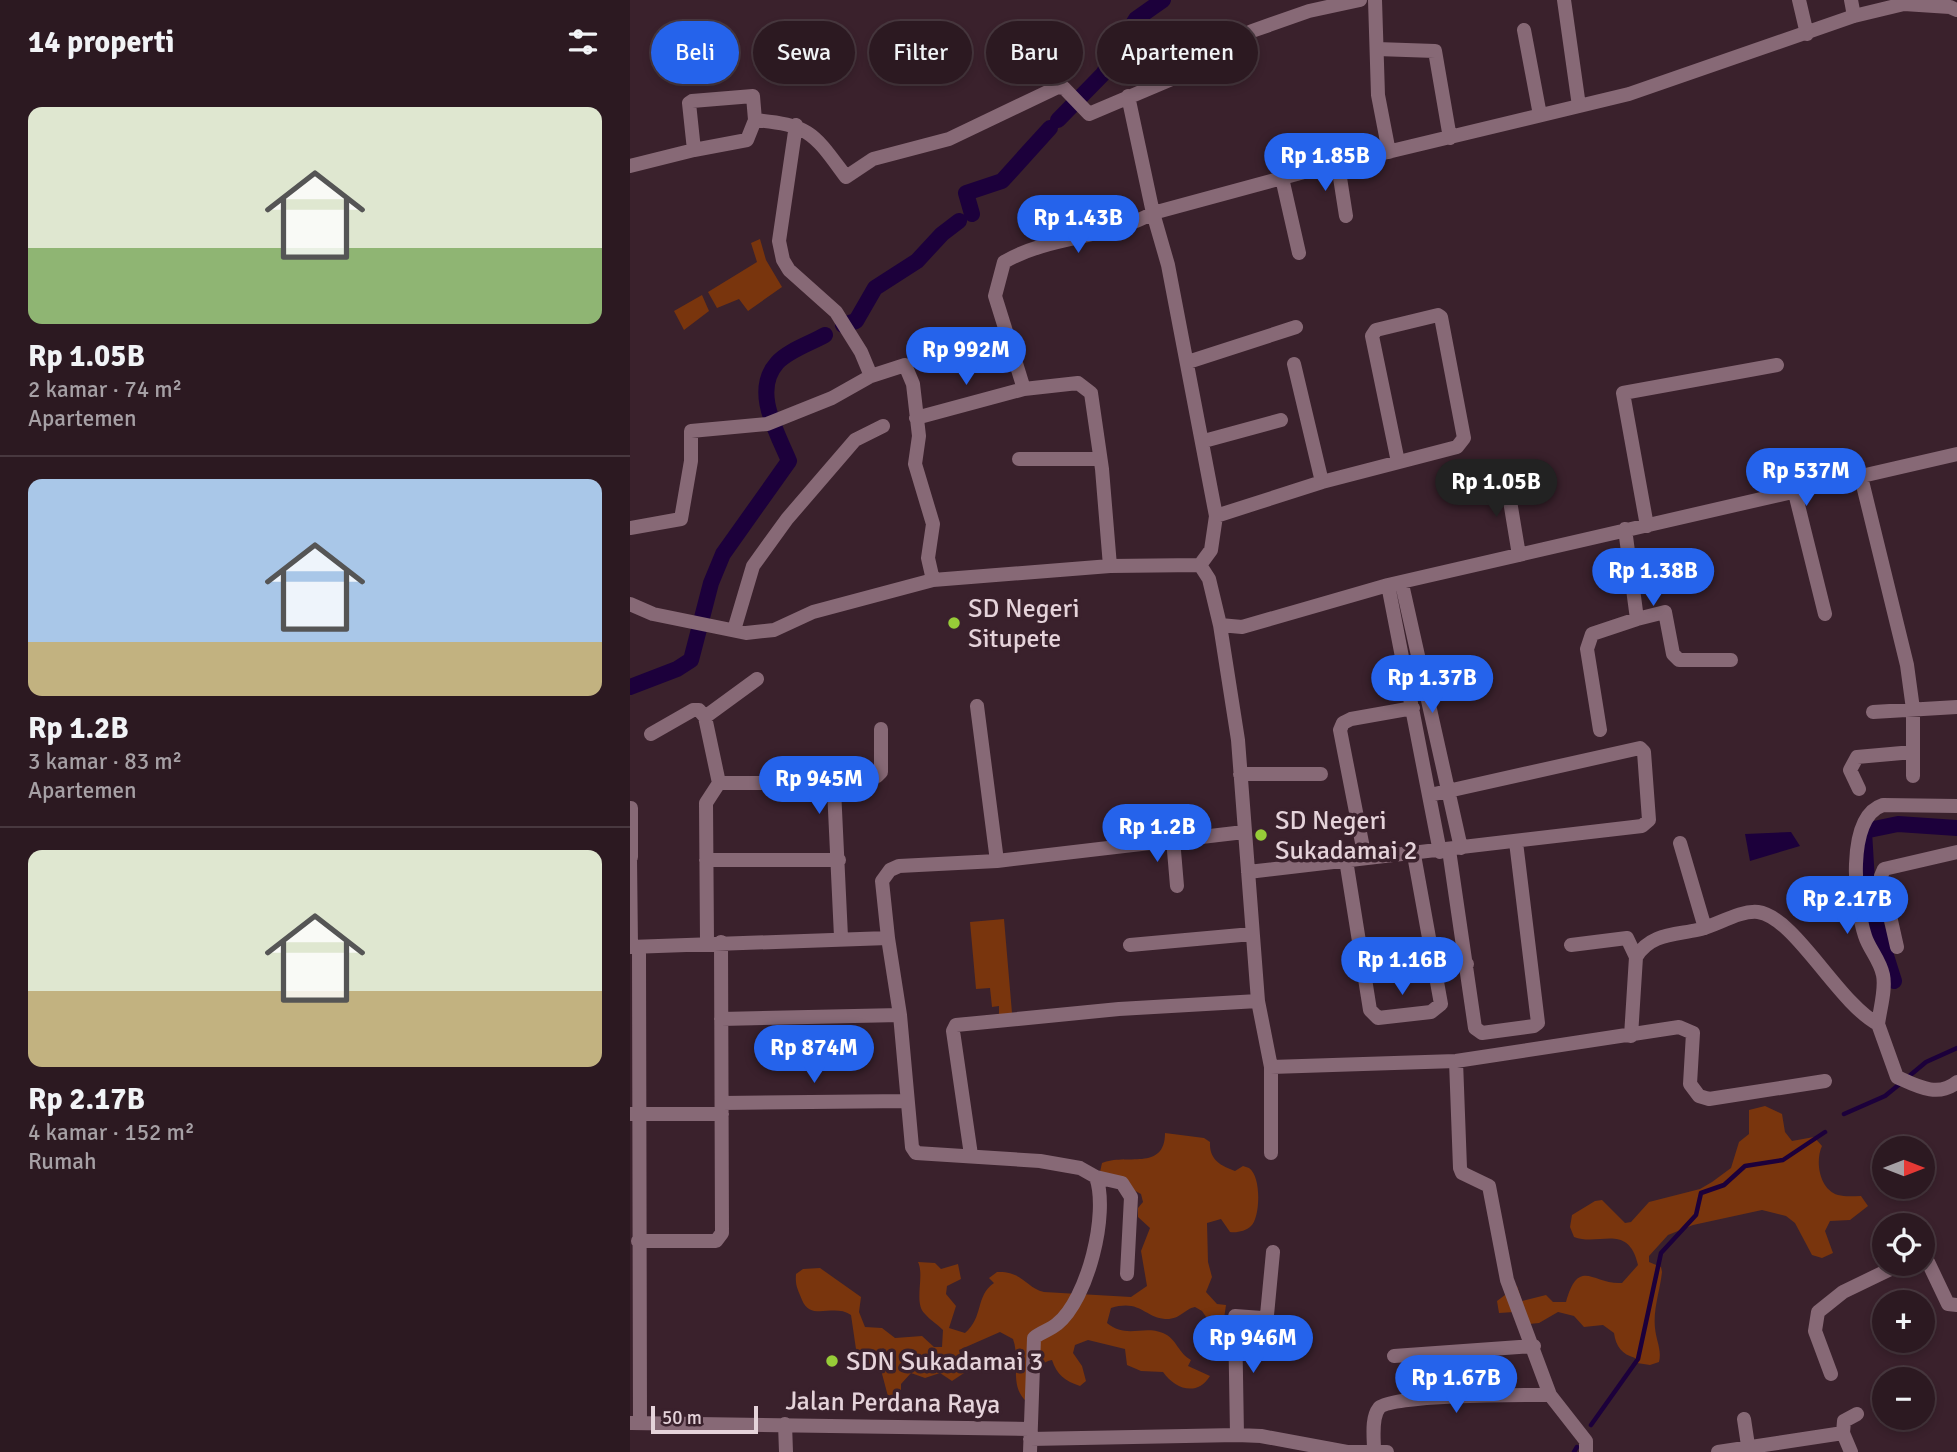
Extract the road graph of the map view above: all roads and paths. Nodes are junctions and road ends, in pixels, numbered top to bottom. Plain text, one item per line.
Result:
1 (1360, 0) edge
2 (1375, 0) edge
3 (1564, 0) edge
4 (1799, 0) edge
5 (1851, 0) edge
6 (1957, 10) edge
7 (1854, 16) junction
8 (1524, 30) dead end
9 (1807, 34) junction
10 (1377, 49) junction
11 (1128, 96) junction
12 (1579, 106) junction
13 (1540, 115) junction
14 (755, 120) junction
15 (796, 125) junction
16 (1450, 138) junction
17 (694, 150) junction
18 (1389, 152) junction
19 (1338, 164) junction
20 (630, 166) edge
21 (1282, 178) junction
22 (1153, 213) junction
23 (1346, 216) dead end
24 (1299, 253) dead end
25 (1297, 327) dead end
26 (1188, 362) junction
27 (1294, 364) dead end
28 (1777, 365) dead end
29 (871, 376) junction
30 (1024, 389) junction
31 (916, 418) junction
32 (1281, 420) dead end
33 (883, 426) dead end
34 (1204, 441) junction
35 (1957, 453) edge
36 (1019, 459) dead end
37 (1100, 459) junction
38 (1398, 462) junction
39 (1506, 477) dead end
40 (1861, 477) junction
41 (1322, 482) junction
42 (1795, 493) junction
43 (1216, 516) junction
44 (630, 526) edge
45 (1647, 526) junction
46 (1625, 529) junction
47 (1519, 555) junction
48 (1200, 565) junction
49 (1110, 566) junction
50 (933, 580) junction
51 (1395, 585) junction
52 (630, 604) edge
53 (1825, 614) dead end
54 (1637, 619) junction
55 (1220, 625) junction
56 (734, 630) junction
57 (1731, 660) dead end
58 (757, 679) dead end
59 (1424, 681) junction
60 (1408, 685) junction
61 (977, 706) dead end
62 (1957, 707) edge
63 (1413, 708) junction
64 (1913, 709) junction
65 (1873, 712) dead end
66 (705, 717) junction
67 (881, 729) dead end
68 (1600, 730) dead end
69 (651, 734) dead end
70 (1913, 752) junction
71 (1240, 774) junction
72 (1321, 774) dead end
73 (1913, 776) dead end
74 (719, 783) junction
75 (835, 783) junction
76 (1858, 789) dead end
77 (1449, 792) junction
78 (1430, 795) junction
79 (1957, 806) edge
80 (631, 808) edge
81 (1244, 832) junction
82 (1172, 839) junction
83 (1516, 842) junction
84 (1680, 843) dead end
85 (1450, 850) junction
86 (1957, 852) edge
87 (1414, 855) junction
88 (631, 857) edge
89 (1366, 858) junction
90 (706, 860) junction
91 (839, 860) junction
92 (1346, 860) junction
93 (997, 861) junction
94 (1248, 872) junction
95 (1177, 886) dead end
96 (1705, 928) junction
97 (1252, 933) junction
98 (841, 937) junction
99 (888, 938) junction
100 (714, 942) junction
101 (1129, 945) dead end
102 (1571, 945) dead end
103 (633, 947) edge
104 (1897, 947) dead end
105 (1636, 957) junction
106 (1435, 964) junction
107 (1466, 964) junction
108 (1258, 1001) junction
109 (900, 1016) junction
110 (721, 1018) junction
111 (1878, 1024) junction
112 (1631, 1036) junction
113 (1456, 1061) junction
114 (1271, 1067) junction
115 (1825, 1081) dead end
116 (1957, 1082) edge
117 (907, 1101) junction
118 (722, 1109) junction
119 (636, 1114) edge
120 (1271, 1153) dead end
121 (971, 1155) junction
122 (1097, 1177) junction
123 (638, 1241) junction
124 (1273, 1252) dead end
125 (1127, 1274) dead end
126 (1876, 1276) edge
127 (1934, 1276) edge
128 (1957, 1305) edge
129 (1534, 1346) junction
130 (1395, 1356) dead end
131 (635, 1362) edge
132 (1831, 1374) dead end
133 (1550, 1395) junction
134 (1857, 1414) dead end
135 (1744, 1419) dead end
136 (635, 1423) edge
137 (785, 1424) junction
138 (1843, 1433) junction
139 (1237, 1435) junction
140 (1030, 1440) edge
141 (1749, 1450) edge
142 (1381, 1451) edge
143 (786, 1452) edge
144 (1347, 1452) edge
145 (1586, 1452) edge
146 (1718, 1452) edge
147 (1851, 1452) edge

1 - 11 street
2 - 10 street
3 - 12 street
4 - 9 street
5 - 7 street
6 - 7 street
7 - 9 street
8 - 13 street
9 - 12 street
10 - 16 street
10 - 18 street
11 - 15 street
11 - 22 street
12 - 13 street
13 - 16 street
14 - 15 street
14 - 17 street
14 - 17 street
15 - 29 street
16 - 18 street
17 - 20 street
18 - 19 street
19 - 21 street
19 - 23 street
21 - 22 street
21 - 24 street
22 - 26 street
22 - 30 street
25 - 26 street
26 - 34 street
27 - 41 street
28 - 45 street
29 - 31 street
29 - 44 street
30 - 31 street
30 - 37 street
31 - 50 street
32 - 34 street
33 - 56 street
34 - 43 street
35 - 40 street
36 - 37 street
37 - 49 street
38 - 38 street
38 - 41 street
39 - 47 street
40 - 42 street
40 - 64 street
41 - 43 street
42 - 45 street
42 - 53 street
43 - 48 street
45 - 46 street
46 - 47 street
46 - 54 street
47 - 51 street
48 - 49 street
48 - 55 street
49 - 50 street
50 - 56 street
51 - 55 street
51 - 59 street
51 - 60 street
52 - 56 street
54 - 57 street
54 - 68 street
55 - 71 street
58 - 66 street
59 - 60 street
59 - 77 street
60 - 63 street
61 - 93 street
62 - 64 street
63 - 78 street
63 - 89 street
64 - 65 street
64 - 70 street
66 - 69 street
66 - 74 street
67 - 75 street
70 - 73 street
70 - 76 street
71 - 72 street
71 - 81 street
74 - 75 street
74 - 90 street
75 - 91 street
77 - 78 street
77 - 83 street
77 - 85 street
78 - 85 street
79 - 111 street
80 - 88 street
81 - 82 street
81 - 94 street
82 - 93 street
82 - 95 street
83 - 85 street
83 - 107 street
84 - 96 street
85 - 87 street
85 - 107 street
86 - 104 street
87 - 89 street
87 - 106 street
88 - 103 street
89 - 92 street
90 - 91 street
90 - 100 street
91 - 98 street
92 - 94 street
92 - 106 street
93 - 99 street
94 - 97 street
96 - 105 street
96 - 111 street
97 - 101 street
97 - 108 street
98 - 99 street
98 - 100 street
99 - 109 street
100 - 103 street
100 - 110 street
102 - 105 street
103 - 119 street
105 - 112 street
106 - 107 street
108 - 114 street
108 - 121 street
109 - 110 street
109 - 117 street
110 - 118 street
111 - 116 street
112 - 113 street
112 - 115 street
113 - 114 street
113 - 129 street
114 - 120 street
117 - 118 street
117 - 121 street
118 - 119 street
118 - 123 street
119 - 123 street
121 - 122 street
122 - 125 street
122 - 140 street
123 - 131 street
124 - 139 street
126 - 132 street
127 - 128 street
129 - 130 street
129 - 133 street
131 - 136 street
133 - 142 street
133 - 145 street
134 - 138 street
135 - 141 street
136 - 137 street, Jalan Perdana Raya
137 - 140 street, Jalan Perdana Raya
137 - 143 street
138 - 141 street
138 - 147 street
139 - 140 street, Jalan Perdana Raya
139 - 144 street, Jalan Perdana Raya
141 - 146 street
142 - 144 street, Jalan Perdana Raya

